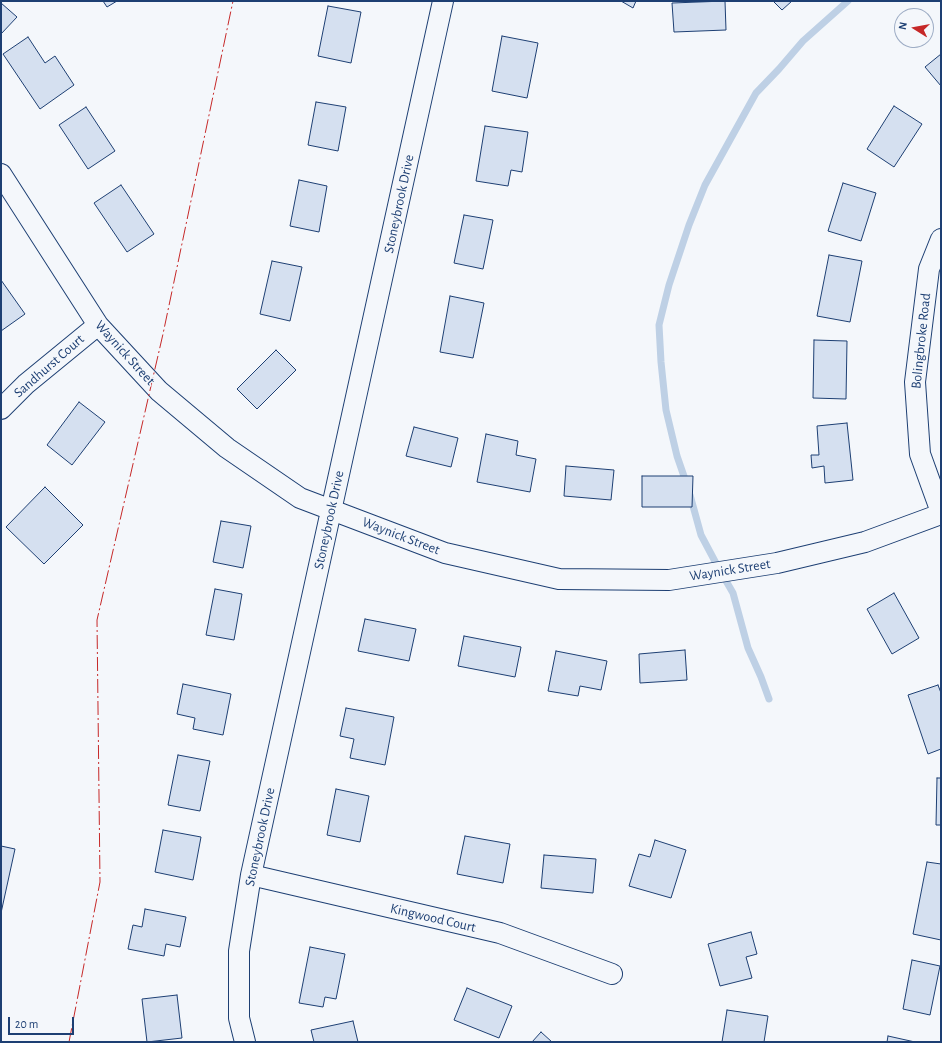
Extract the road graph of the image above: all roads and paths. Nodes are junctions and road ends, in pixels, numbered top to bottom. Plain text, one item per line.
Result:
1 (443, 1) edge
2 (1, 174) edge
3 (941, 239) edge
4 (98, 325) junction
5 (1, 409) edge
6 (331, 510) junction
7 (941, 513) edge
8 (251, 875) junction
9 (612, 974) dead end
10 (245, 1042) edge

1 - 6 street, Stoneybrook Drive
2 - 4 street, Waynick Street
3 - 7 street, Bolingbroke Road
4 - 5 street, Sandhurst Court
4 - 6 street, Waynick Street
6 - 7 street, Waynick Street
6 - 8 street, Stoneybrook Drive
8 - 9 street, Kingwood Court
8 - 10 street, Stoneybrook Drive

